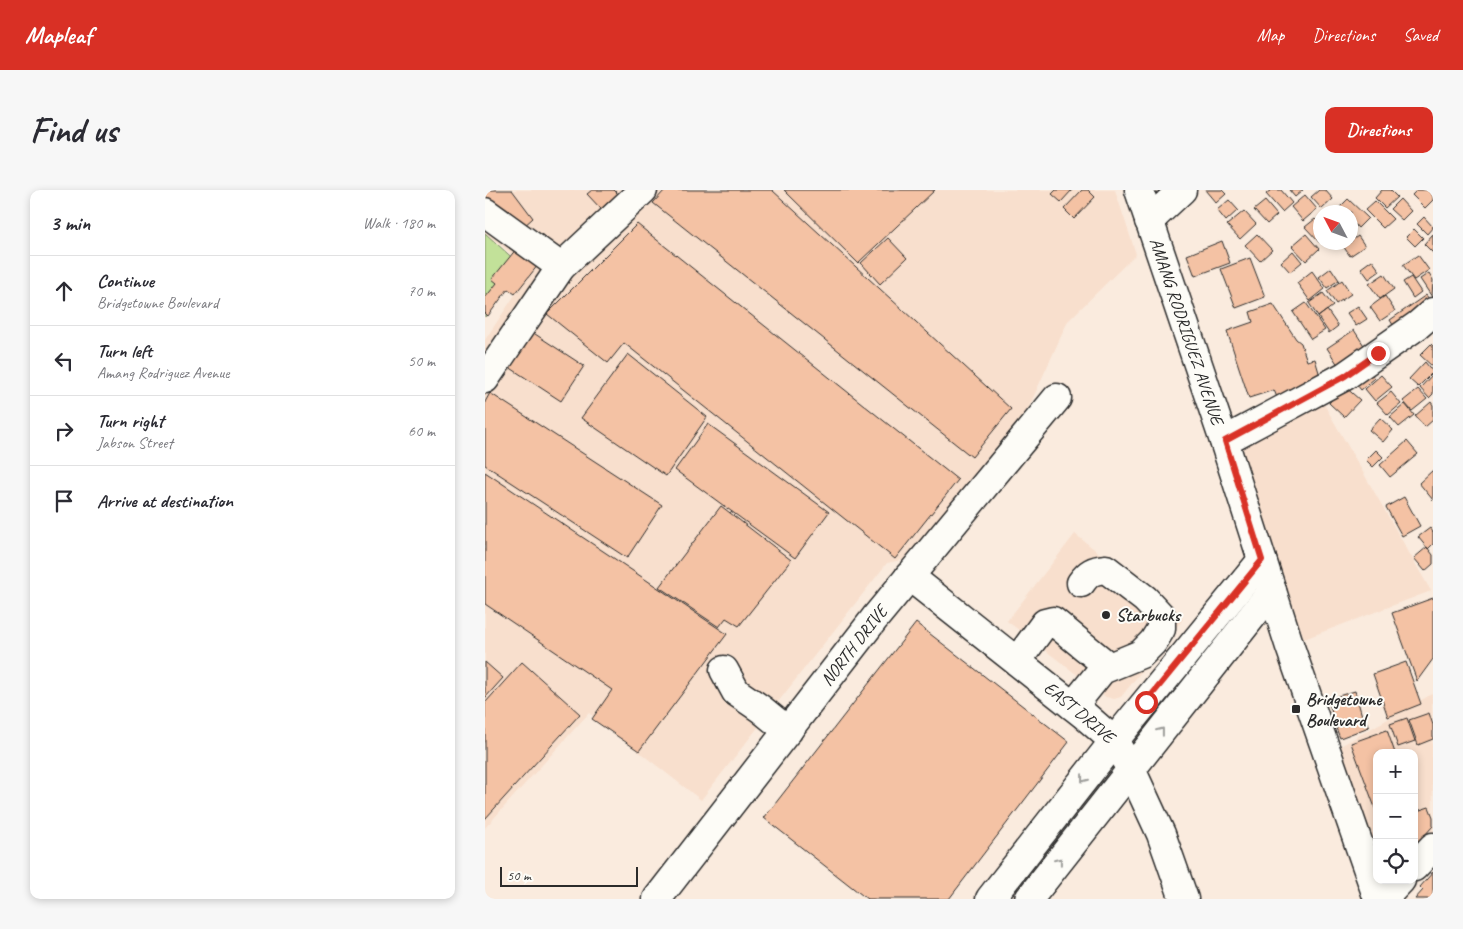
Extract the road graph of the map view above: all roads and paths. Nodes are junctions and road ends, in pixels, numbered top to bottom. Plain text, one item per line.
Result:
1 (643, 190) edge
2 (1139, 190) edge
3 (1182, 190) edge
4 (485, 212) edge
5 (1149, 221) junction
6 (561, 267) junction
7 (1433, 312) edge
8 (485, 378) edge
9 (1057, 398) dead end
10 (1225, 441) junction
11 (1262, 560) junction
12 (909, 576) junction
13 (1081, 583) dead end
14 (1272, 591) junction
15 (1017, 661) junction
16 (1108, 666) junction
17 (724, 670) dead end
18 (1073, 706) junction
19 (788, 731) junction
20 (1114, 740) junction
21 (1131, 769) junction
22 (1433, 847) edge
23 (1418, 863) edge
24 (1397, 884) edge
25 (657, 899) edge
26 (990, 899) edge
27 (1029, 899) edge
28 (1184, 899) edge
29 (1378, 899) edge
30 (1383, 899) edge

1 - 6 street
2 - 5 street, AMANG RODRIGUEZ AVENUE
3 - 5 street
4 - 6 street
5 - 10 street, AMANG RODRIGUEZ AVENUE
6 - 8 street
7 - 10 street
9 - 12 street, NORTH DRIVE
10 - 11 street, AMANG RODRIGUEZ AVENUE
11 - 14 street, AMANG RODRIGUEZ AVENUE
11 - 20 street
12 - 15 street, EAST DRIVE
12 - 19 street, NORTH DRIVE
13 - 16 street
21 -> 14 street
14 - 29 street, AMANG RODRIGUEZ AVENUE
15 - 16 street
15 - 18 street, EAST DRIVE
16 - 18 street
17 - 19 street
18 - 20 street, EAST DRIVE
19 - 25 street, NORTH DRIVE
20 - 21 street, EAST DRIVE
20 -> 26 street
27 -> 21 street
21 - 28 street, EAST DRIVE
22 - 23 street
24 - 30 street

